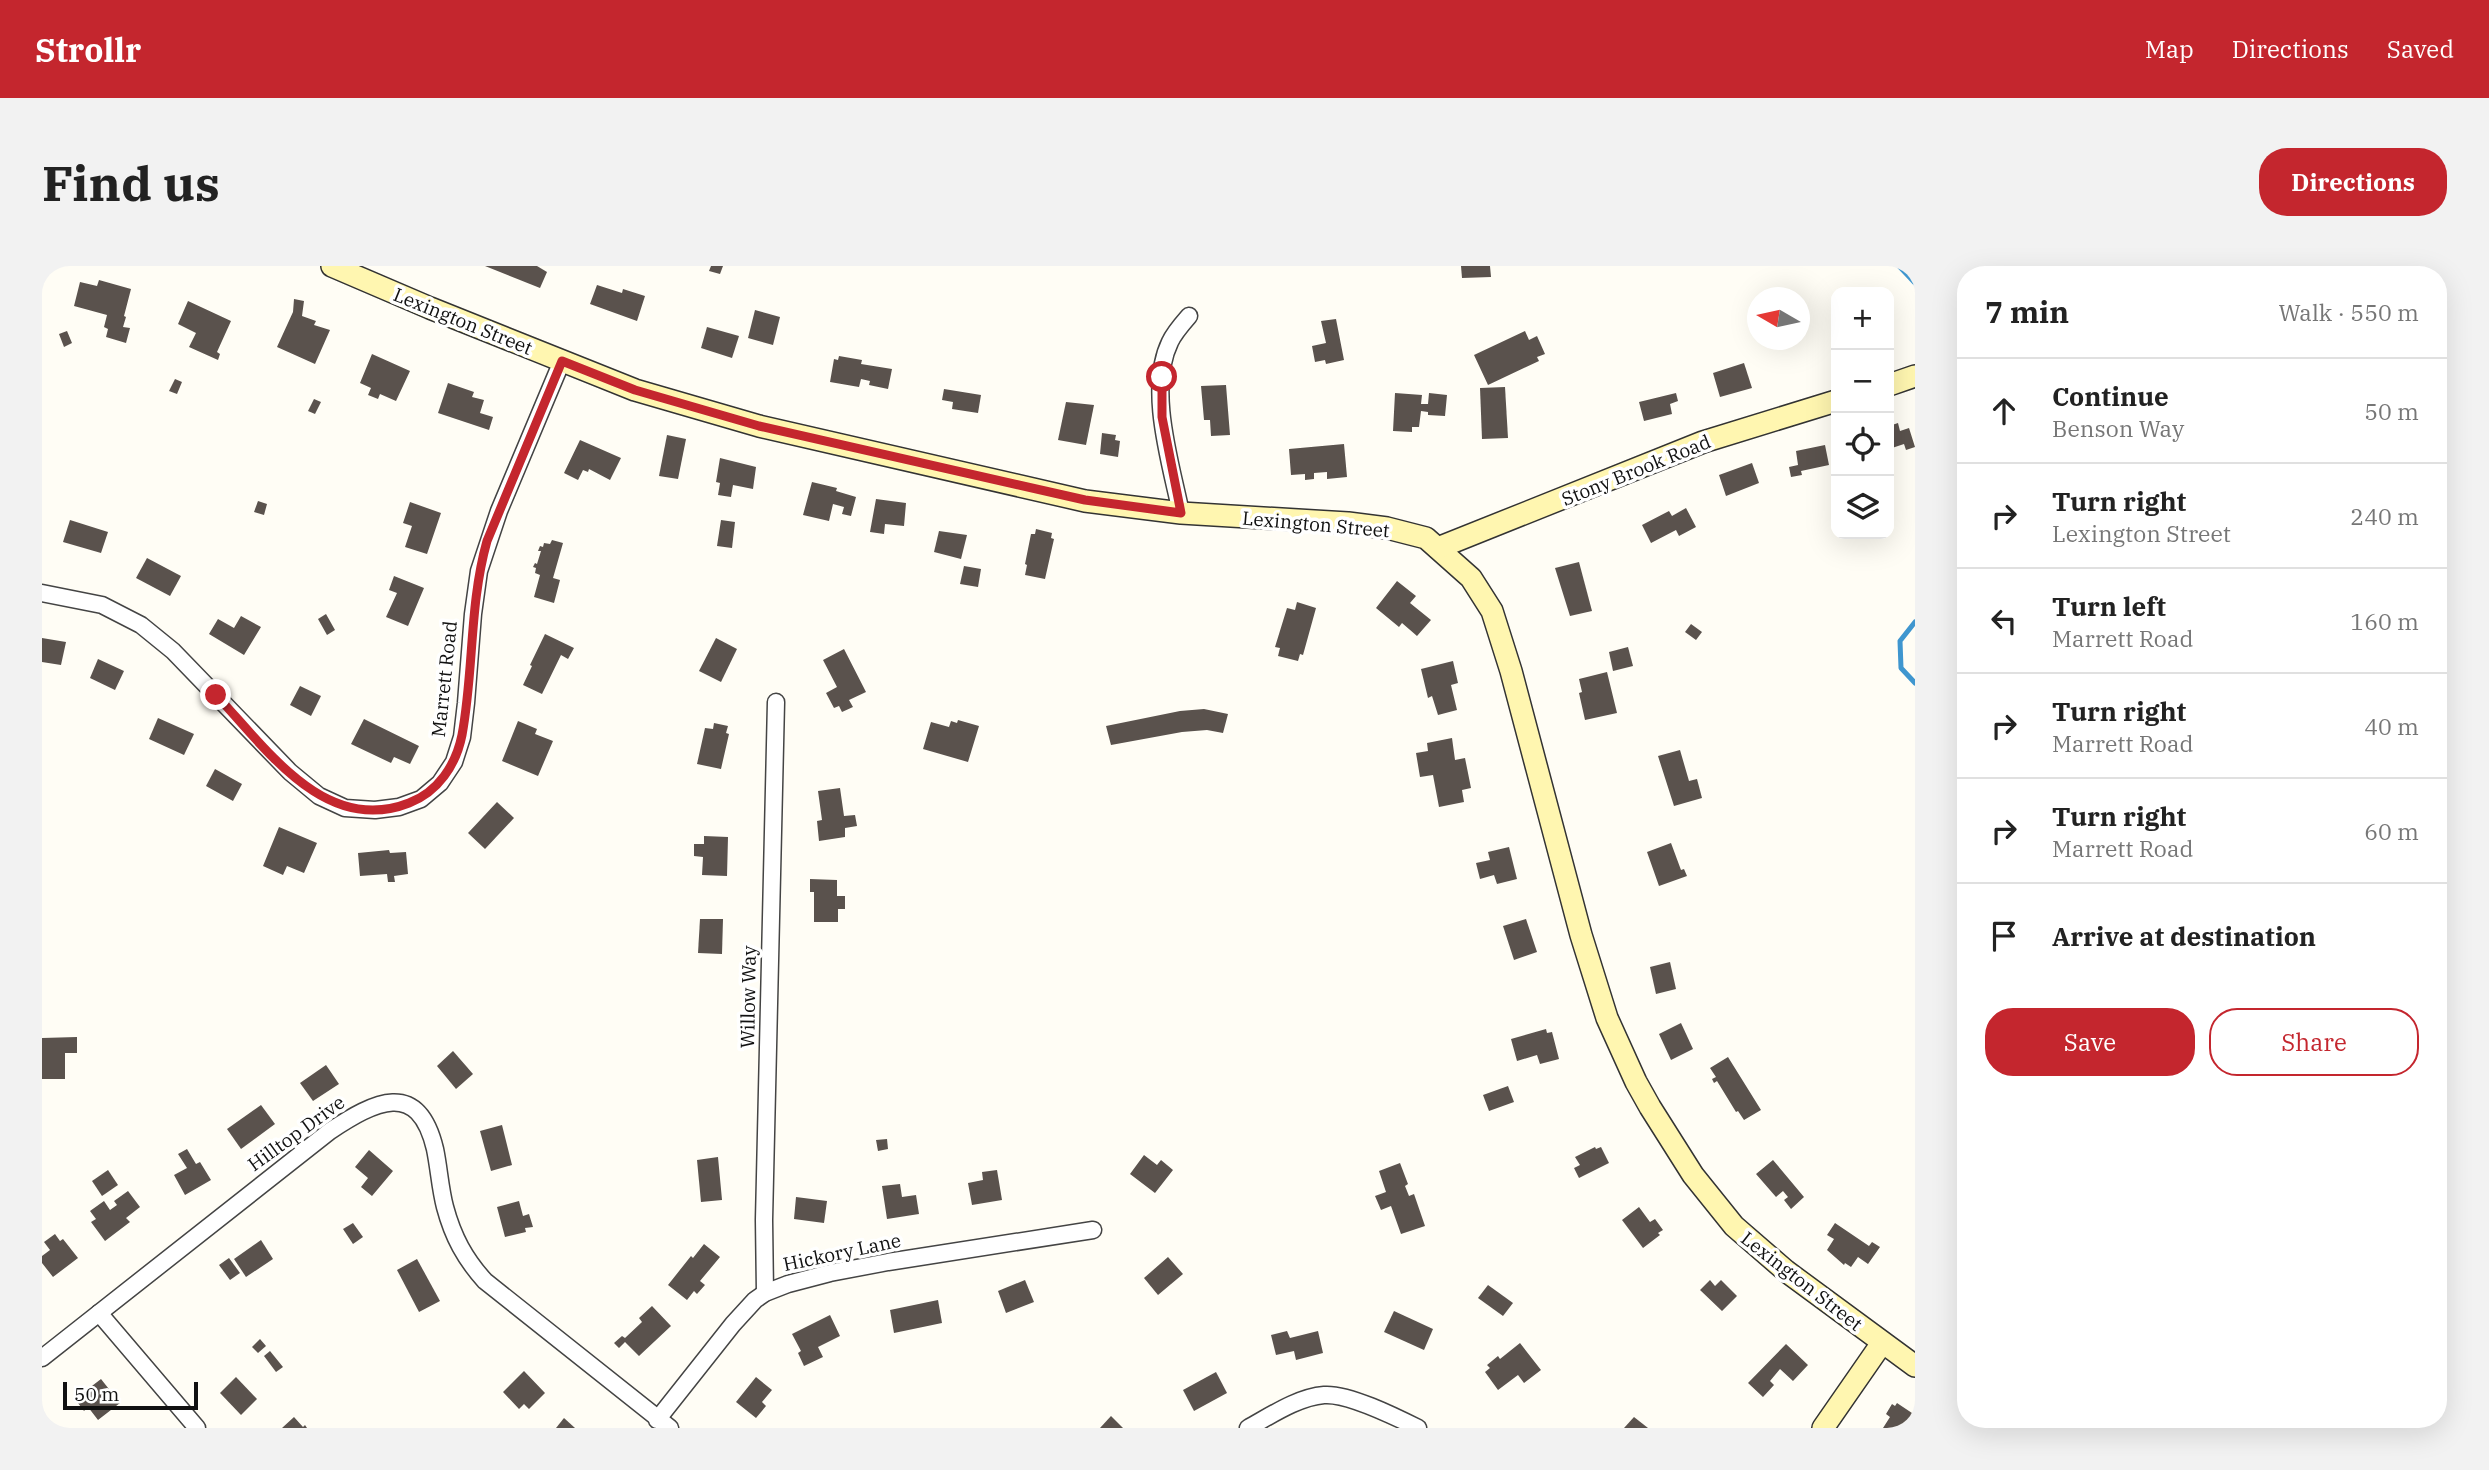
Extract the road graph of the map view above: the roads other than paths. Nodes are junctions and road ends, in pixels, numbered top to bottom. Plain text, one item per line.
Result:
1 (332, 266) edge
2 (1189, 316) dead end
3 (562, 361) junction
4 (1915, 376) edge
5 (1894, 383) edge
6 (1831, 403) edge
7 (1181, 513) junction
8 (1438, 548) junction
9 (42, 593) edge
10 (776, 702) dead end
11 (1093, 1230) dead end
12 (765, 1293) junction
13 (99, 1312) junction
14 (1882, 1343) junction
15 (42, 1358) edge
16 (1915, 1366) edge
17 (663, 1424) edge
18 (197, 1428) edge
19 (1248, 1428) edge
20 (1418, 1428) edge
21 (1824, 1428) edge

1 - 3 street, Lexington Street
2 - 7 street
3 - 7 street, Lexington Street
3 - 9 street, Marrett Road
4 - 5 street
6 - 8 street, Stony Brook Road
7 - 8 street, Lexington Street
8 - 14 street, Lexington Street
10 - 12 street, Willow Way
11 - 12 street, Hickory Lane
12 - 17 street, Hickory Lane
13 - 15 street, Hilltop Drive
13 - 17 street, Hilltop Drive
13 - 18 street
14 - 16 street, Lexington Street
14 - 21 street
19 - 20 street

